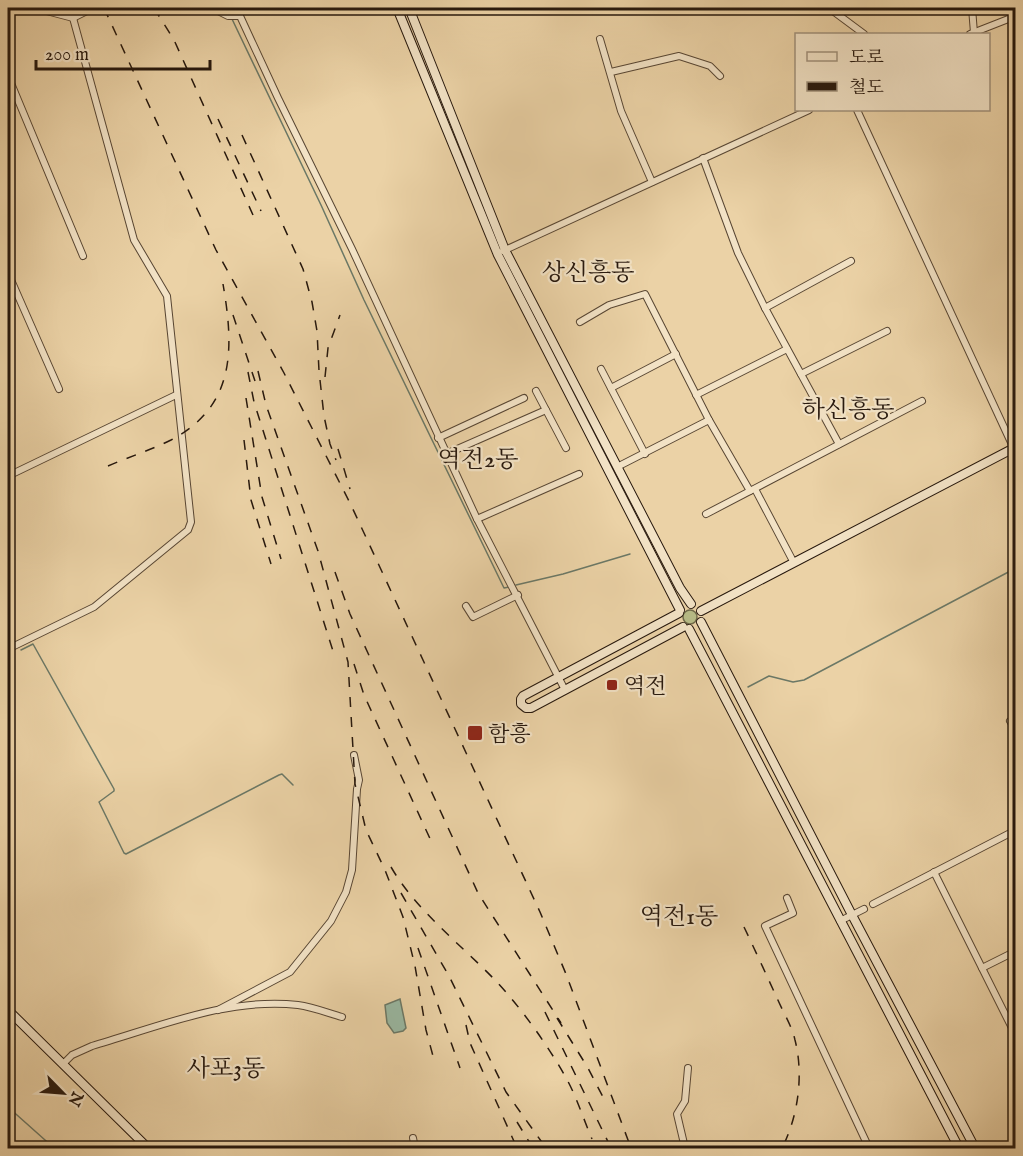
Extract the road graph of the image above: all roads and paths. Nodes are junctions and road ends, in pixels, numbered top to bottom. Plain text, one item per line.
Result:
1 (35, 8) edge
2 (93, 8) edge
3 (212, 8) edge
4 (397, 8) edge
5 (409, 8) edge
6 (829, 8) edge
7 (972, 8) edge
8 (1014, 17) edge
9 (74, 18) junction
10 (1016, 25) edge
11 (863, 33) edge
12 (972, 33) edge
13 (974, 33) edge
14 (600, 39) dead end
15 (611, 72) junction
16 (8, 76) edge
17 (720, 76) dead end
18 (807, 111) edge
19 (857, 111) edge
20 (703, 158) junction
21 (652, 182) junction
22 (502, 252) junction
23 (83, 256) dead end
24 (851, 261) dead end
25 (8, 273) edge
26 (765, 308) junction
27 (580, 322) dead end
28 (887, 331) dead end
29 (787, 349) junction
30 (676, 354) junction
31 (602, 369) dead end
32 (801, 375) junction
33 (611, 387) junction
34 (59, 389) dead end
35 (536, 391) dead end
36 (176, 395) junction
37 (696, 395) junction
38 (524, 398) dead end
39 (922, 401) dead end
40 (546, 410) junction
41 (709, 420) junction
42 (438, 438) junction
43 (839, 444) junction
44 (566, 448) dead end
45 (1015, 449) edge
46 (446, 454) junction
47 (645, 454) junction
48 (617, 467) junction
49 (579, 474) dead end
50 (8, 476) edge
51 (752, 490) junction
52 (706, 514) dead end
53 (477, 519) junction
54 (794, 563) junction
55 (518, 595) junction
56 (691, 604) junction
57 (466, 606) dead end
58 (701, 611) junction
59 (679, 612) junction
60 (701, 622) junction
61 (686, 628) junction
62 (8, 649) edge
63 (558, 677) junction
64 (565, 690) junction
65 (1010, 721) dead end
66 (1016, 731) edge
67 (354, 755) dead end
68 (1016, 830) edge
69 (934, 872) junction
70 (787, 898) dead end
71 (873, 904) dead end
72 (864, 909) dead end
73 (852, 915) junction
74 (840, 921) junction
75 (1016, 951) edge
76 (982, 968) junction
77 (8, 1010) edge
78 (218, 1010) junction
79 (342, 1017) dead end
80 (1016, 1036) edge
81 (63, 1064) junction
82 (688, 1068) dead end
83 (413, 1138) dead end
84 (148, 1149) edge
85 (415, 1149) edge
86 (685, 1149) edge
87 (869, 1149) edge
88 (959, 1149) edge
89 (975, 1149) edge

1 - 9 street
2 - 9 street
3 - 42 street
4 - 22 main road
5 - 22 main road
6 - 11 street
7 - 12 street
8 - 10 street
8 - 13 street
9 - 36 street
14 - 15 street
15 - 17 street
15 - 21 street
16 - 23 street
18 - 20 street
19 - 45 street
20 - 21 street
20 - 26 street
21 - 22 street
22 - 48 main road
22 - 59 main road
24 - 26 street
25 - 34 street
26 - 29 street
27 - 30 street
28 - 32 street
29 - 32 street
29 - 37 street
30 - 33 street
30 - 37 street
31 - 33 street
32 - 43 street
33 - 47 street
35 - 40 street
36 - 50 street
36 - 62 street
37 - 41 street
38 - 42 street
39 - 43 street
40 - 44 street
40 - 46 street
41 - 47 street
41 - 51 street
42 - 46 street
43 - 51 street
45 - 54 main road
46 - 53 street
47 - 48 street
48 - 56 main road
49 - 53 street
51 - 52 street
51 - 54 street
53 - 55 street
54 - 58 main road
55 - 57 street
55 - 63 street
56 - 58 main road
56 - 59 main road
58 - 60 main road
59 - 61 main road
59 - 63 main road
60 - 61 main road
60 - 73 main road
61 - 64 main road
61 - 74 main road
63 - 64 street
63 - 64 main road
65 - 66 street
67 - 78 street
68 - 69 street
69 - 71 street
69 - 76 street
70 - 87 street
72 - 73 street
73 - 74 street
73 - 89 main road
74 - 88 main road
75 - 76 street
76 - 80 street
77 - 81 main road
78 - 79 street
78 - 81 street
81 - 84 main road
82 - 86 street
83 - 85 street

